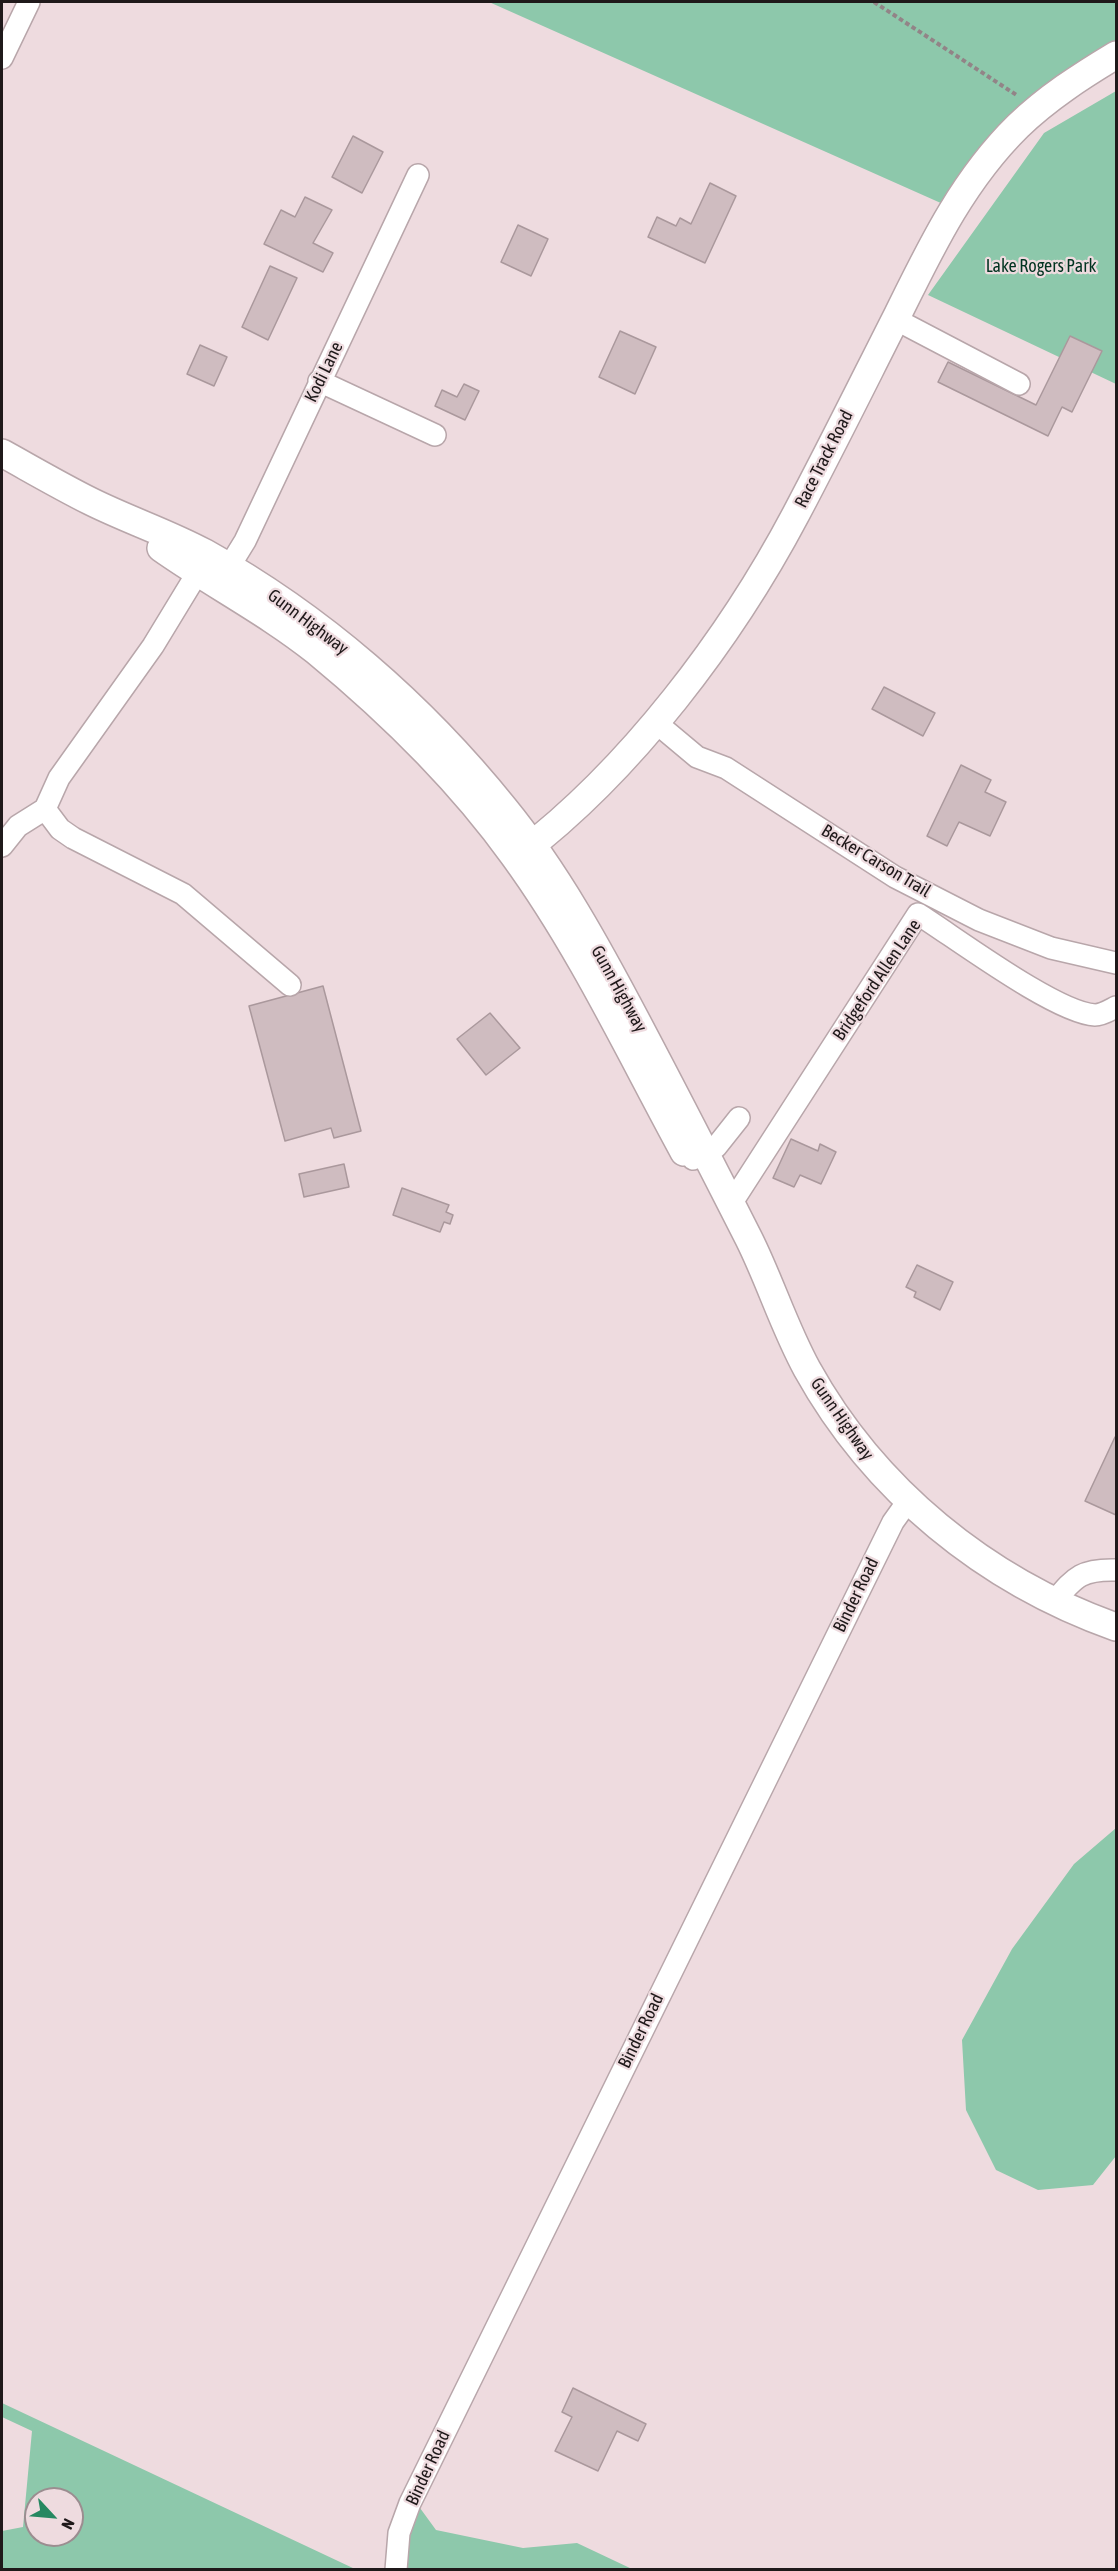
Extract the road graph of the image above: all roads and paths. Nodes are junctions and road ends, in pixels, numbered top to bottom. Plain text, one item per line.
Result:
1 (29, 2) edge
2 (874, 2) edge
3 (1116, 55) edge
4 (2, 58) edge
5 (1034, 111) junction
6 (418, 176) dead end
7 (895, 320) junction
8 (320, 381) junction
9 (1019, 384) dead end
10 (435, 435) dead end
11 (2, 453) edge
12 (93, 502) junction
13 (229, 567) junction
14 (198, 572) junction
15 (654, 721) junction
16 (45, 809) junction
17 (2, 846) edge
18 (524, 852) junction
19 (1116, 963) edge
20 (290, 985) dead end
21 (1116, 1007) edge
22 (739, 1118) dead end
23 (697, 1157) junction
24 (731, 1204) junction
25 (796, 1348) junction
26 (908, 1501) junction
27 (1116, 1570) edge
28 (1055, 1601) junction
29 (1116, 1627) edge
30 (396, 2570) edge

1 - 4 street
2 - 5 path
3 - 5 main road, Race Track Road
5 - 7 main road, Race Track Road
6 - 8 street, Kodi Lane
7 - 9 street
7 - 15 main road, Race Track Road
8 - 10 street
8 - 13 street, Kodi Lane
11 - 12 main road, Gunn Highway
12 - 13 main road, Gunn Highway
12 - 14 main road
13 - 18 main road, Gunn Highway
14 - 16 street
14 - 18 main road
15 - 18 main road, Race Track Road
15 - 19 street, Becker Carson Trail
16 - 17 street
16 - 20 street
18 - 23 main road, Gunn Highway
21 - 24 street, Bridgeford Allen Lane
22 - 23 street
23 - 24 main road, Gunn Highway
23 - 25 main road
24 - 25 main road, Gunn Highway
25 - 26 main road, Gunn Highway
26 - 28 main road, Gunn Highway
26 - 30 street, Binder Road
27 - 28 street
28 - 29 main road, Gunn Highway

